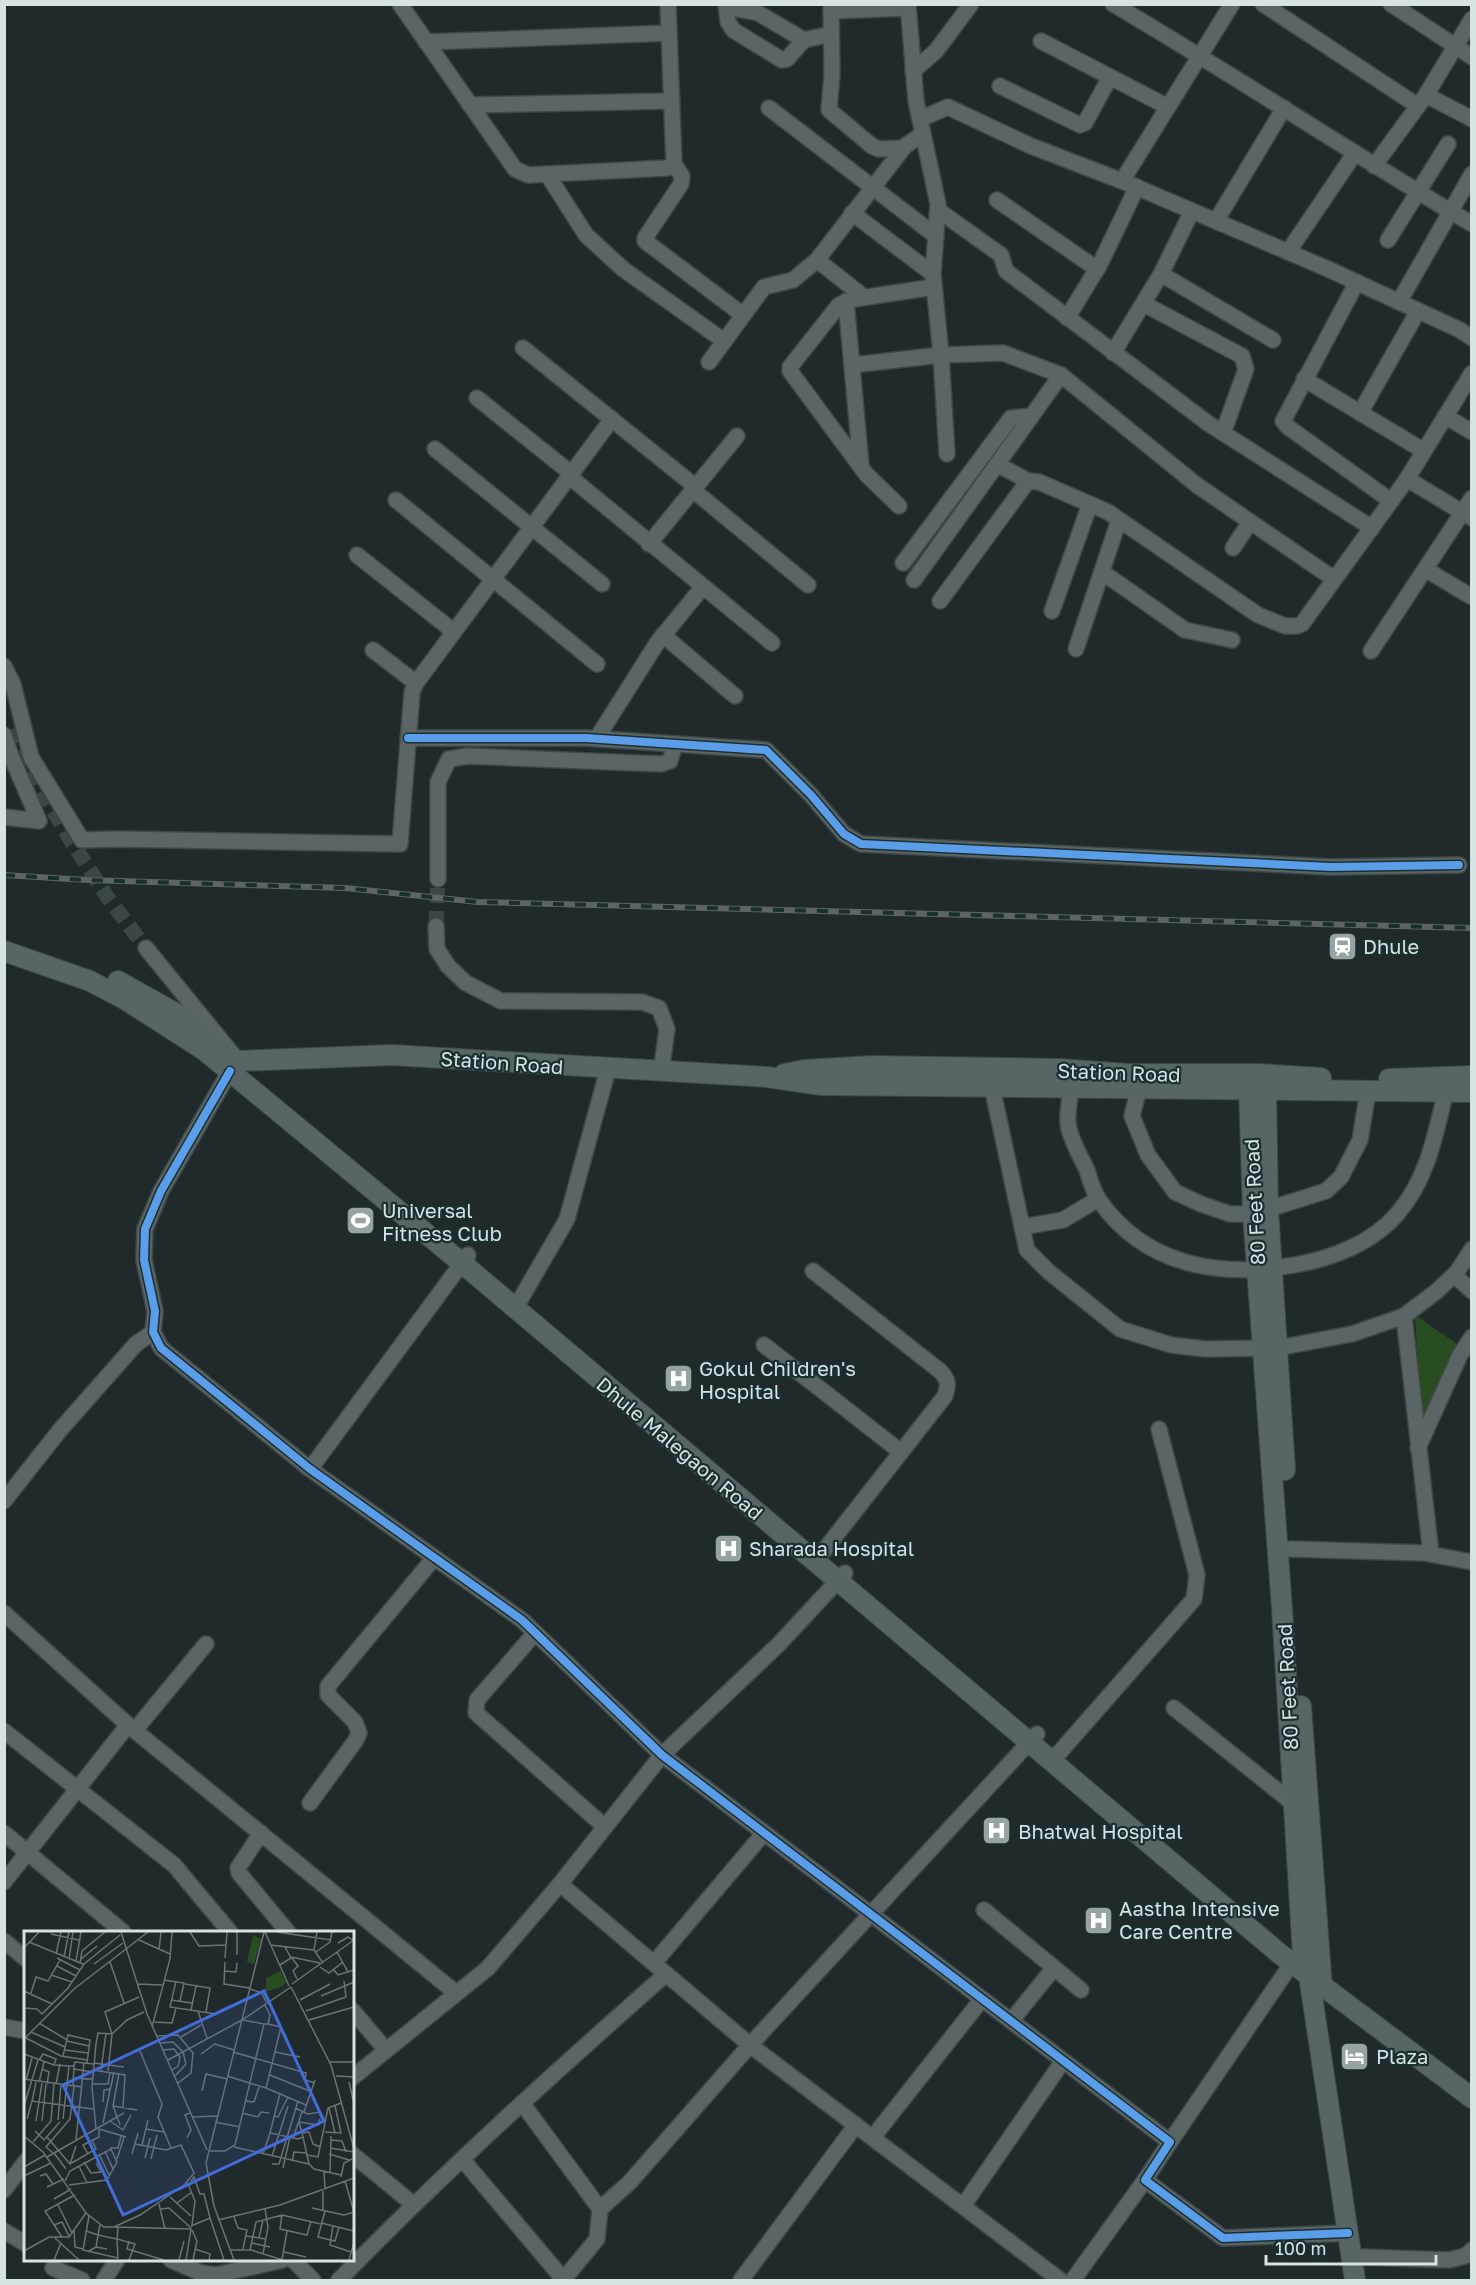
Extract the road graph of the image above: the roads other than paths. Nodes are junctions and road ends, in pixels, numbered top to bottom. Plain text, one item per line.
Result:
1 (400, 4) edge
2 (668, 4) edge
3 (971, 4) edge
4 (1113, 4) edge
5 (1232, 4) edge
6 (1263, 4) edge
7 (1391, 4) edge
8 (727, 6) edge
9 (908, 6) edge
10 (866, 7) edge
11 (831, 8) edge
12 (1472, 19) edge
13 (669, 33) junction
14 (831, 34) junction
15 (804, 40) junction
16 (1041, 41) dead end
17 (426, 42) junction
18 (1455, 46) junction
19 (1200, 55) junction
20 (1472, 57) edge
21 (913, 71) junction
22 (1110, 77) junction
23 (1000, 86) dead end
24 (1422, 100) junction
25 (672, 101) junction
26 (470, 105) junction
27 (1168, 107) junction
28 (770, 108) dead end
29 (1284, 108) junction
30 (1472, 119) edge
31 (921, 126) junction
32 (1449, 144) dead end
33 (903, 148) junction
34 (1355, 153) junction
35 (674, 164) junction
36 (1374, 166) junction
37 (547, 174) junction
38 (1472, 174) edge
39 (1122, 181) junction
40 (874, 188) junction
41 (1137, 188) junction
42 (1417, 192) junction
43 (997, 200) dead end
44 (938, 210) junction
45 (1192, 211) junction
46 (1451, 212) junction
47 (852, 213) junction
48 (1216, 221) junction
49 (1472, 224) edge
50 (936, 236) junction
51 (1388, 240) dead end
52 (1288, 252) junction
53 (817, 260) junction
54 (1097, 269) junction
55 (1161, 274) junction
56 (933, 281) junction
57 (1357, 282) junction
58 (864, 297) junction
59 (846, 301) junction
60 (1399, 302) junction
61 (1144, 304) junction
62 (1418, 311) junction
63 (743, 315) junction
64 (1066, 318) junction
65 (1471, 336) edge
66 (1273, 340) dead end
67 (724, 341) junction
68 (523, 348) dead end
69 (1113, 353) junction
70 (941, 355) junction
71 (709, 362) dead end
72 (852, 365) junction
73 (1472, 373) edge
74 (1061, 375) junction
75 (1304, 379) junction
76 (477, 398) dead end
77 (1360, 412) junction
78 (1031, 416) junction
79 (1445, 416) junction
80 (612, 419) junction
81 (1472, 432) edge
82 (1223, 433) junction
83 (737, 436) dead end
84 (435, 448) dead end
85 (1424, 451) junction
86 (947, 454) dead end
87 (998, 464) junction
88 (861, 467) junction
89 (571, 476) junction
90 (1407, 479) junction
91 (1029, 481) junction
92 (694, 488) junction
93 (1472, 498) edge
94 (396, 500) dead end
95 (1391, 501) junction
96 (1090, 504) junction
97 (899, 506) dead end
98 (1467, 515) edge
99 (1119, 520) junction
100 (1250, 522) junction
101 (532, 528) junction
102 (1372, 528) junction
103 (649, 544) junction
104 (1233, 548) dead end
105 (357, 555) dead end
106 (903, 563) dead end
107 (1425, 569) junction
108 (1102, 572) junction
109 (492, 579) junction
110 (1334, 579) junction
111 (914, 580) dead end
112 (602, 584) dead end
113 (808, 585) dead end
114 (702, 588) junction
115 (1472, 597) edge
116 (940, 602) dead end
117 (1052, 611) dead end
118 (453, 631) junction
119 (663, 635) junction
120 (1232, 640) dead end
121 (772, 643) dead end
122 (1076, 649) dead end
123 (373, 650) dead end
124 (1371, 651) dead end
125 (597, 664) dead end
126 (4, 666) edge
127 (416, 682) junction
128 (4, 696) edge
129 (735, 696) dead end
130 (7, 736) edge
131 (408, 738) junction
132 (597, 738) junction
133 (675, 744) junction
134 (4, 817) edge
135 (1459, 865) dead end
136 (438, 879) tunnel mouth
137 (436, 926) tunnel mouth
138 (4, 940) edge
139 (146, 948) tunnel mouth
140 (4, 951) edge
141 (234, 1066) junction
142 (608, 1069) junction
143 (661, 1072) junction
144 (1472, 1076) edge
145 (767, 1077) junction
146 (992, 1087) junction
147 (1071, 1088) junction
148 (1139, 1088) junction
149 (1257, 1089) junction
150 (1368, 1091) junction
151 (1446, 1091) junction
152 (1472, 1092) edge
153 (1098, 1199) junction
154 (1260, 1212) junction
155 (1022, 1227) junction
156 (1472, 1249) edge
157 (464, 1259) junction
158 (1264, 1269) junction
159 (813, 1271) dead end
160 (1454, 1275) junction
161 (1472, 1291) edge
162 (516, 1303) junction
163 (1404, 1316) junction
164 (153, 1332) junction
165 (1472, 1337) edge
166 (764, 1345) dead end
167 (1270, 1348) junction
168 (1160, 1429) dead end
169 (1418, 1449) junction
170 (901, 1452) junction
171 (310, 1469) junction
172 (10, 1483) edge
173 (4, 1501) edge
174 (1291, 1548) junction
175 (1431, 1554) junction
176 (434, 1558) junction
177 (819, 1558) junction
178 (1472, 1562) edge
179 (841, 1577) junction
180 (4, 1613) edge
181 (535, 1633) junction
182 (206, 1644) dead end
183 (1174, 1708) dead end
184 (132, 1727) junction
185 (4, 1731) edge
186 (1033, 1738) junction
187 (1059, 1753) junction
188 (662, 1755) junction
189 (77, 1789) junction
190 (310, 1803) dead end
191 (1294, 1804) junction
192 (605, 1827) junction
193 (4, 1833) edge
194 (261, 1833) junction
195 (764, 1833) junction
196 (28, 1851) junction
197 (4, 1882) edge
198 (560, 1884) junction
199 (984, 1910) dead end
200 (870, 1914) junction
201 (122, 1931) edge
202 (229, 1931) edge
203 (287, 1931) edge
204 (4, 1941) edge
205 (24, 1957) edge
206 (1298, 1959) junction
207 (654, 1963) junction
208 (1054, 1968) junction
209 (666, 1974) junction
210 (1317, 1977) junction
211 (1081, 1990) dead end
212 (456, 1993) junction
213 (982, 1999) junction
214 (354, 2012) edge
215 (1011, 2021) junction
216 (4, 2027) edge
217 (24, 2031) edge
218 (750, 2045) junction
219 (386, 2050) junction
220 (1063, 2061) junction
221 (354, 2076) edge
222 (1472, 2082) edge
223 (1472, 2098) edge
224 (522, 2103) junction
225 (856, 2125) junction
226 (873, 2137) junction
227 (1170, 2142) junction
228 (354, 2156) edge
229 (462, 2158) junction
230 (24, 2166) edge
231 (1145, 2180) junction
232 (4, 2190) edge
233 (413, 2204) junction
234 (963, 2206) junction
235 (600, 2209) junction
236 (4, 2231) edge
237 (1348, 2233) junction
238 (24, 2243) edge
239 (1472, 2250) edge
240 (1362, 2257) junction
241 (116, 2261) edge
242 (175, 2261) edge
243 (275, 2261) edge
244 (296, 2261) edge
245 (50, 2269) edge
246 (82, 2280) edge
247 (104, 2280) edge
248 (314, 2280) edge
249 (339, 2280) edge
250 (564, 2280) edge
251 (741, 2280) edge
252 (1060, 2280) edge
253 (1073, 2280) edge
254 (1356, 2280) edge
255 (1366, 2280) edge

1 - 17 street
2 - 13 street
3 - 21 street
4 - 19 street
5 - 19 street
6 - 24 street
7 - 18 street
8 - 15 street
8 - 15 street
9 - 10 street
9 - 21 street
10 - 11 street
11 - 14 street
12 - 18 street
13 - 17 street
13 - 25 street
14 - 15 street
14 - 33 street
16 - 22 street
17 - 26 street
18 - 20 street
18 - 24 street
19 - 27 street
19 - 29 street
21 - 31 street
22 - 23 street
22 - 27 street
24 - 30 street
24 - 36 street
25 - 26 street
25 - 35 street
26 - 37 street
27 - 39 street
28 - 40 street
29 - 34 street
29 - 48 street
31 - 33 street
31 - 39 street
31 - 44 street
32 - 42 street
33 - 40 street
34 - 36 street
34 - 52 street
35 - 37 street
35 - 63 street
36 - 42 street
37 - 67 street
38 - 46 street
39 - 41 street
40 - 47 street
40 - 50 street
41 - 45 street
41 - 54 street
42 - 46 street
42 - 51 street
43 - 54 street
44 - 50 street
44 - 64 street
45 - 48 street
45 - 55 street
46 - 49 street
46 - 60 street
47 - 53 street
47 - 56 street
48 - 52 street
50 - 56 street
52 - 57 street
53 - 58 street
53 - 63 street
54 - 64 street
55 - 61 street
55 - 66 street
56 - 58 street
56 - 70 street
57 - 60 street
57 - 75 street
58 - 59 street
59 - 72 street
59 - 88 street
60 - 62 street
61 - 69 street
61 - 82 street
62 - 65 street
62 - 77 street
63 - 67 street
64 - 69 street
67 - 71 street
68 - 80 street
69 - 82 street
70 - 72 street
70 - 74 street
70 - 86 street
72 - 88 street
73 - 79 street
74 - 78 street
74 - 100 street
75 - 77 street
75 - 95 street
76 - 89 street
77 - 85 street
78 - 87 street
78 - 106 street
79 - 81 street
79 - 85 street
80 - 89 street
80 - 92 street
82 - 102 street
83 - 92 street
84 - 101 street
85 - 90 street
87 - 91 street
87 - 111 street
88 - 97 street
89 - 101 street
89 - 103 street
90 - 95 street
90 - 98 street
91 - 96 street
91 - 116 street
92 - 103 street
92 - 113 street
93 - 98 street
94 - 109 street
95 - 102 street
96 - 99 street
96 - 117 street
98 - 107 street
99 - 108 street
99 - 110 street
100 - 104 street
100 - 110 street
101 - 109 street
101 - 112 street
102 - 110 street
103 - 114 street
105 - 118 street
107 - 115 street
107 - 124 street
108 - 120 street
108 - 122 street
109 - 118 street
109 - 125 street
114 - 119 street
114 - 121 street
118 - 127 street
119 - 129 street
119 - 132 street
123 - 127 street
126 - 131 street
127 - 131 street
128 - 130 street
130 - 134 street
131 - 132 street
132 - 133 street
133 - 135 street
133 - 136 street
137 - 143 street
138 - 141 main road, Dhule Malegaon Road
139 - 141 street
140 - 141 main road, Dhule Malegaon Road
141 - 142 main road, Station Road
141 - 157 main road, Dhule Malegaon Road
141 - 164 street
142 - 143 main road, Station Road
142 - 162 street
143 - 145 main road, Station Road
144 - 145 main road, Station Road
145 - 146 main road, Station Road
146 - 147 main road, Station Road
146 - 155 street
147 - 148 main road, Station Road
147 - 153 street
148 - 149 main road, Station Road
148 - 154 street
149 - 150 main road, Station Road
149 - 154 main road, 80 Feet Road
150 - 151 main road, Station Road
150 - 154 street
151 - 152 main road, Station Road
151 - 158 street
153 - 155 street
153 - 158 street
154 - 158 main road, 80 Feet Road
155 - 167 street
156 - 160 street
157 - 162 main road, Dhule Malegaon Road
157 - 171 street
158 - 167 main road, 80 Feet Road
159 - 170 street
160 - 161 street
160 - 163 street
162 - 177 main road, Dhule Malegaon Road
163 - 167 street
163 - 169 street
164 - 171 street
164 - 172 street
165 - 169 street
166 - 170 street
167 - 174 main road, 80 Feet Road
167 - 191 main road, 80 Feet Road
168 - 187 street
169 - 175 street
170 - 177 street
171 - 176 street
172 - 173 street
174 - 175 street
174 - 210 main road, 80 Feet Road
175 - 178 street
176 - 181 street
176 - 190 street
177 - 179 main road, Dhule Malegaon Road
179 - 186 main road, Dhule Malegaon Road
179 - 188 street
180 - 184 street
181 - 188 street
181 - 192 street
182 - 184 street
183 - 191 street
184 - 189 street
184 - 194 street
185 - 189 street
186 - 187 main road
186 - 200 street
186 - 206 main road, Dhule Malegaon Road
187 - 206 main road
188 - 192 street
188 - 195 street
189 - 196 street
189 - 202 street
191 - 206 main road, 80 Feet Road
192 - 198 street
193 - 196 street
194 - 203 street
194 - 212 street
195 - 200 street
195 - 207 street
196 - 197 street
196 - 201 street
198 - 207 street
198 - 212 street
199 - 208 street
200 - 213 street
200 - 218 street
204 - 205 street
206 - 210 main road, Dhule Malegaon Road
206 - 227 street
207 - 209 street
208 - 211 street
208 - 215 street
209 - 218 street
209 - 224 street
210 - 222 main road
210 - 223 main road, Dhule Malegaon Road
210 - 237 main road, 80 Feet Road
210 - 240 main road, 80 Feet Road
212 - 219 street
213 - 215 street
213 - 226 street
214 - 219 street
215 - 220 street
216 - 217 street
218 - 225 street
218 - 235 street
219 - 221 street
220 - 227 street
220 - 234 street
224 - 229 street
224 - 235 street
225 - 226 street
225 - 251 street
226 - 234 street
227 - 231 street
228 - 233 street
229 - 233 street
229 - 250 street
230 - 232 street
231 - 237 street
231 - 253 street
233 - 249 street
234 - 252 street
235 - 250 street
236 - 238 street
237 - 254 main road, 80 Feet Road
239 - 240 street
240 - 255 main road, 80 Feet Road
241 - 247 street
242 - 243 street
244 - 248 street
245 - 246 street

